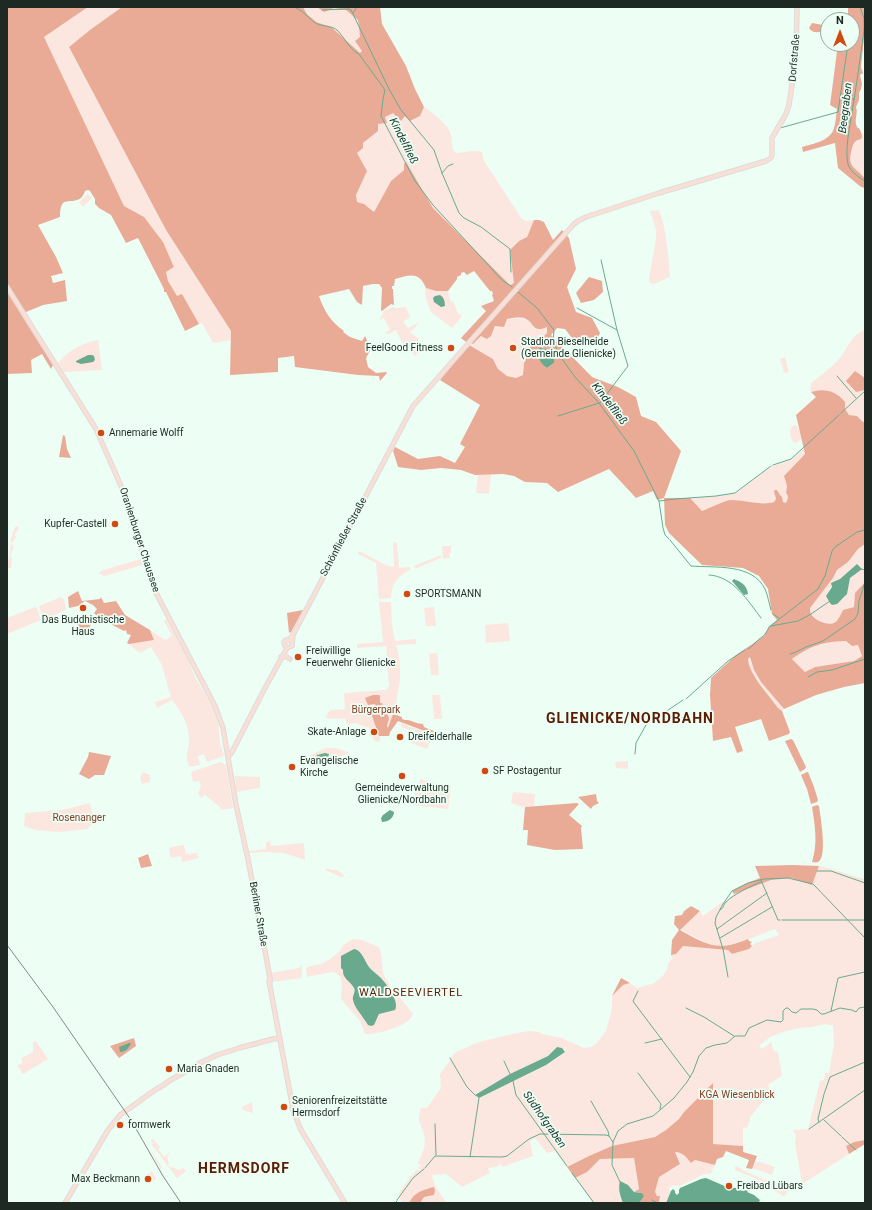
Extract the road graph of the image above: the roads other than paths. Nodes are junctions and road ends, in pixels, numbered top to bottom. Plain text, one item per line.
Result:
1 (797, 7) edge
2 (707, 178) joint
3 (7, 288) edge
4 (290, 640) junction
5 (286, 647) junction
6 (281, 656) junction
7 (290, 658) dead end
8 (226, 745) junction
9 (235, 746) junction
10 (228, 757) junction
11 (246, 853) joint
12 (280, 1038) junction
13 (65, 1203) edge
14 (345, 1203) edge

1 - 2 main road, Dorfstraße
2 - 4 main road, Schönfließer Straße
3 - 8 main road, Oranienburger Chaussee
4 - 5 main road
4 - 5 main road
5 - 6 main road
6 - 7 main road
6 - 9 main road
8 - 9 main road
8 - 10 main road, Oranienburger Chaussee
9 - 10 main road
10 - 11 main road, Oranienburger Chaussee
11 - 12 main road, Berliner Straße
12 - 13 main road
12 - 14 main road, Berliner Straße

